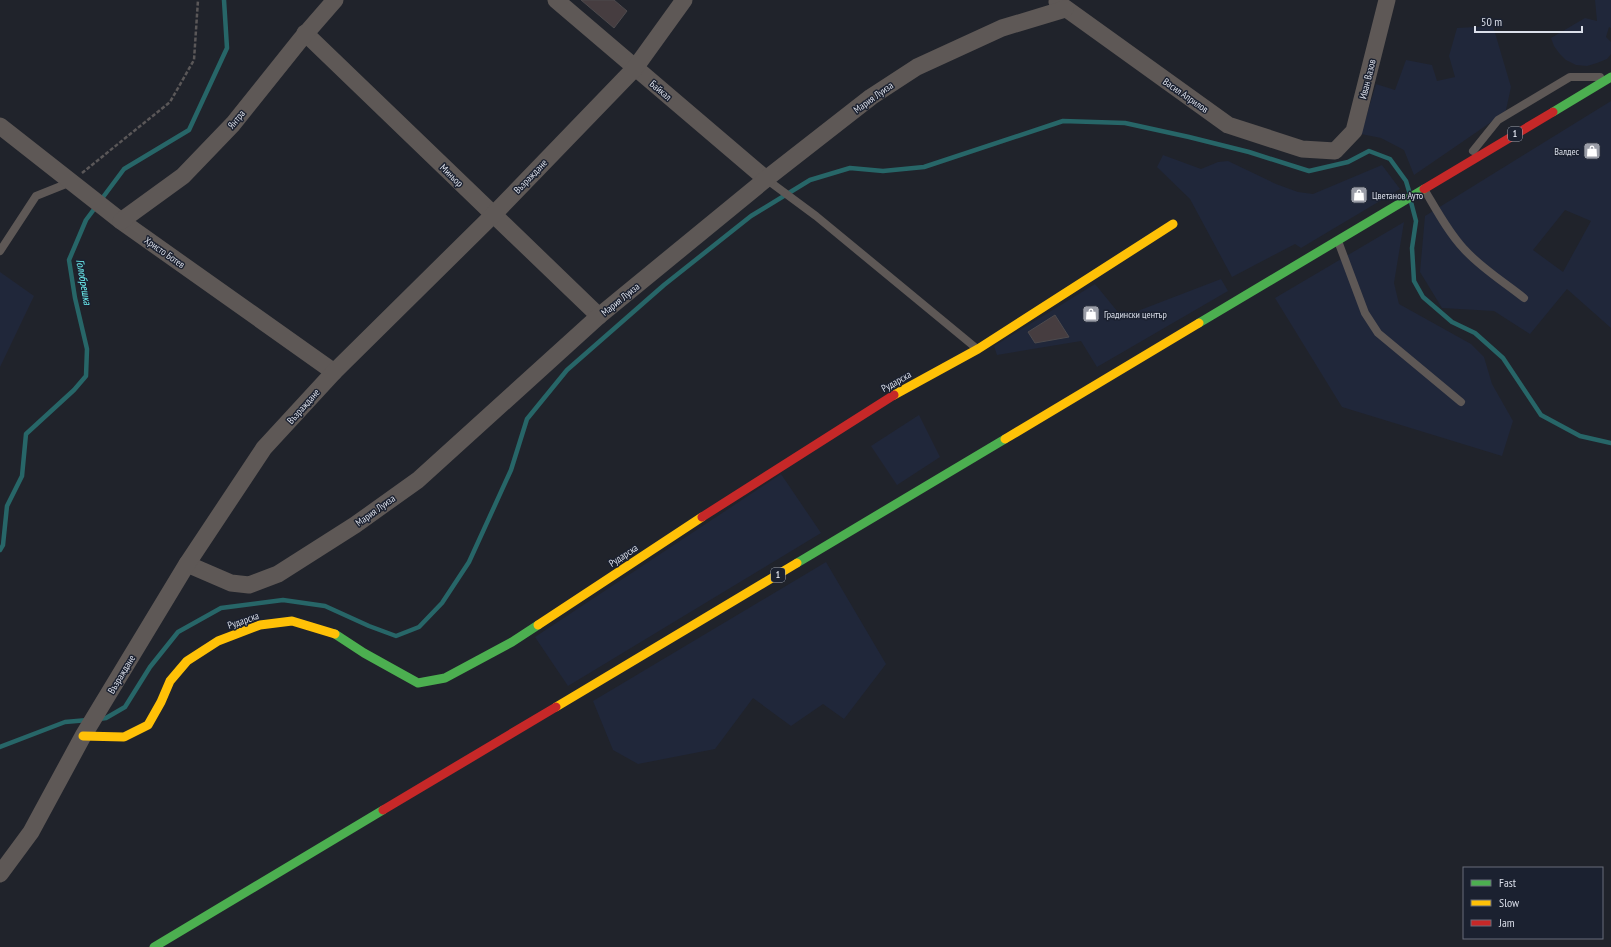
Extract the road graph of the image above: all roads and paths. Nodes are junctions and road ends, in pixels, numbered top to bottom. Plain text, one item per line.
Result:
1 (198, 0) edge
2 (335, 0) edge
3 (556, 0) edge
4 (684, 0) edge
5 (1387, 0) edge
6 (1059, 4) edge
7 (306, 33) junction
8 (635, 68) junction
9 (1611, 77) edge
10 (0, 126) edge
11 (1335, 151) joint
12 (1459, 168) junction
13 (772, 184) junction
14 (76, 186) junction
15 (1421, 190) junction
16 (494, 214) junction
17 (118, 218) junction
18 (1173, 224) dead end
19 (1338, 240) junction
20 (0, 251) edge
21 (1524, 298) dead end
22 (599, 316) junction
23 (978, 349) junction
24 (334, 372) junction
25 (1461, 402) dead end
26 (187, 564) junction
27 (85, 732) junction
28 (1, 872) edge
29 (154, 947) edge

1 - 14 path
2 - 7 street, Янтра
3 - 8 street, Байкал
4 - 8 street, Възраждане
5 - 11 street, Иван Вазов
6 - 11 street, Васил Априлов
6 - 13 street, Мария Луиза
7 - 16 street, Миньор
7 - 17 street, Янтра
8 - 13 street, Байкал
8 - 16 street, Възраждане
9 - 12 main road, 1
9 - 12 lane
10 - 14 street, Христо Ботев
12 - 15 main road, 1
13 - 22 street, Мария Луиза
13 - 23 lane
14 - 17 street, Христо Ботев
14 - 20 lane
15 - 19 main road, 1
15 - 21 lane
16 - 22 street, Миньор
16 - 24 street, Възраждане
17 - 24 street, Христо Ботев
18 - 23 main road, Рударска
19 - 25 lane
19 - 29 main road, 1
22 - 26 street, Мария Луиза
23 - 27 main road, Рударска
24 - 26 street, Възраждане
26 - 27 street, Възраждане
27 - 28 street, Възраждане

